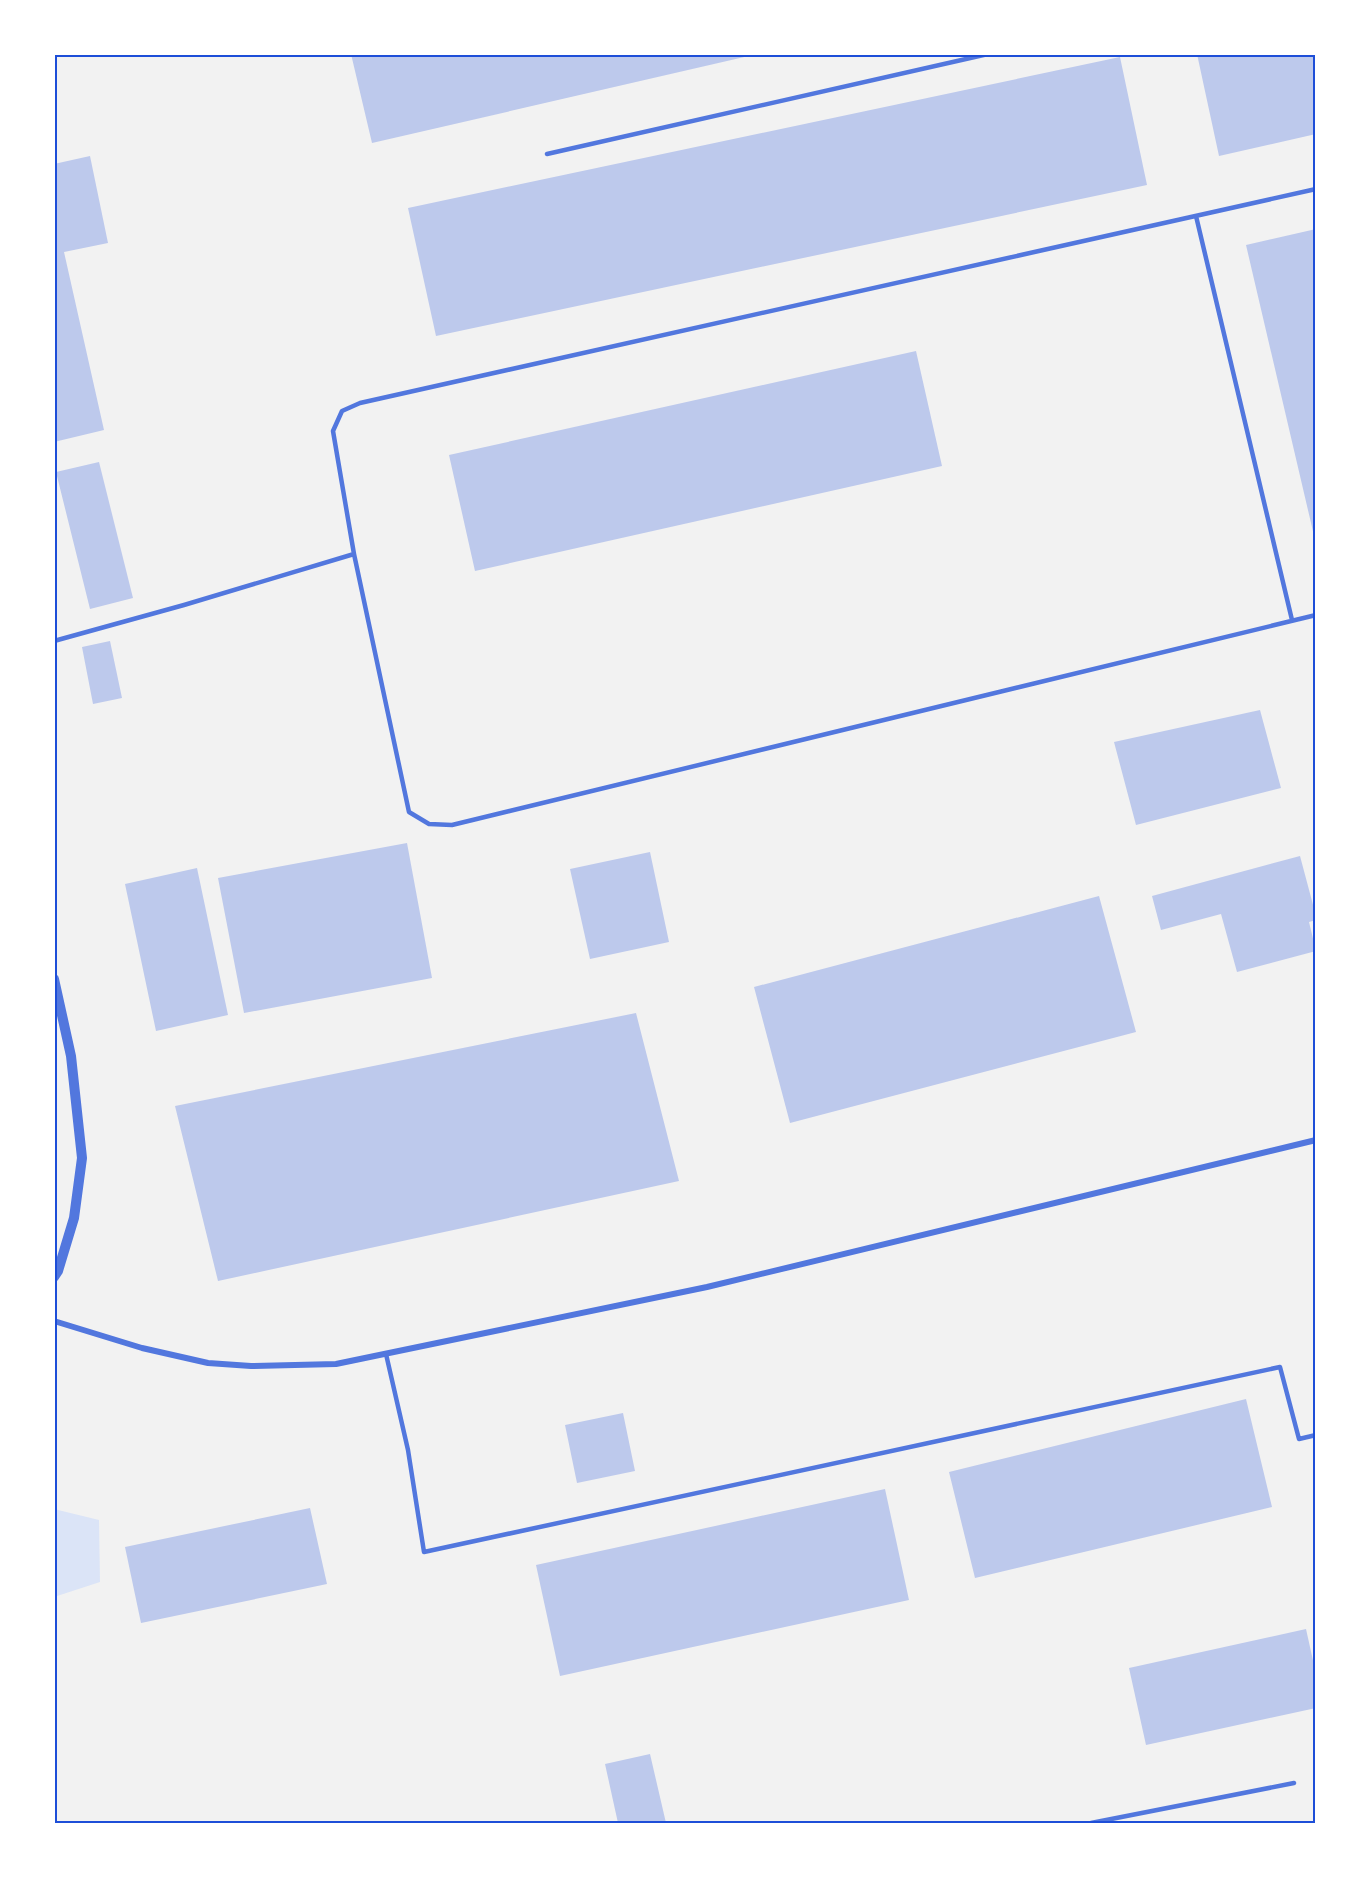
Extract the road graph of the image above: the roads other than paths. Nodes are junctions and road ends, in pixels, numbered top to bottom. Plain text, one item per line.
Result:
1 (988, 54) edge
2 (547, 154) dead end
3 (1316, 189) edge
4 (1196, 216) junction
5 (354, 554) junction
6 (1316, 615) edge
7 (1292, 620) junction
8 (54, 641) edge
9 (54, 979) edge
10 (1316, 1140) edge
11 (54, 1277) edge
12 (54, 1321) edge
13 (386, 1354) junction
14 (1316, 1435) edge
15 (1294, 1783) dead end
16 (1091, 1823) edge

1 - 2 lane
3 - 4 lane
4 - 5 lane
4 - 7 lane
5 - 7 lane
5 - 8 lane
6 - 7 lane
9 - 11 street
10 - 13 street
12 - 13 street
13 - 14 lane
15 - 16 lane

